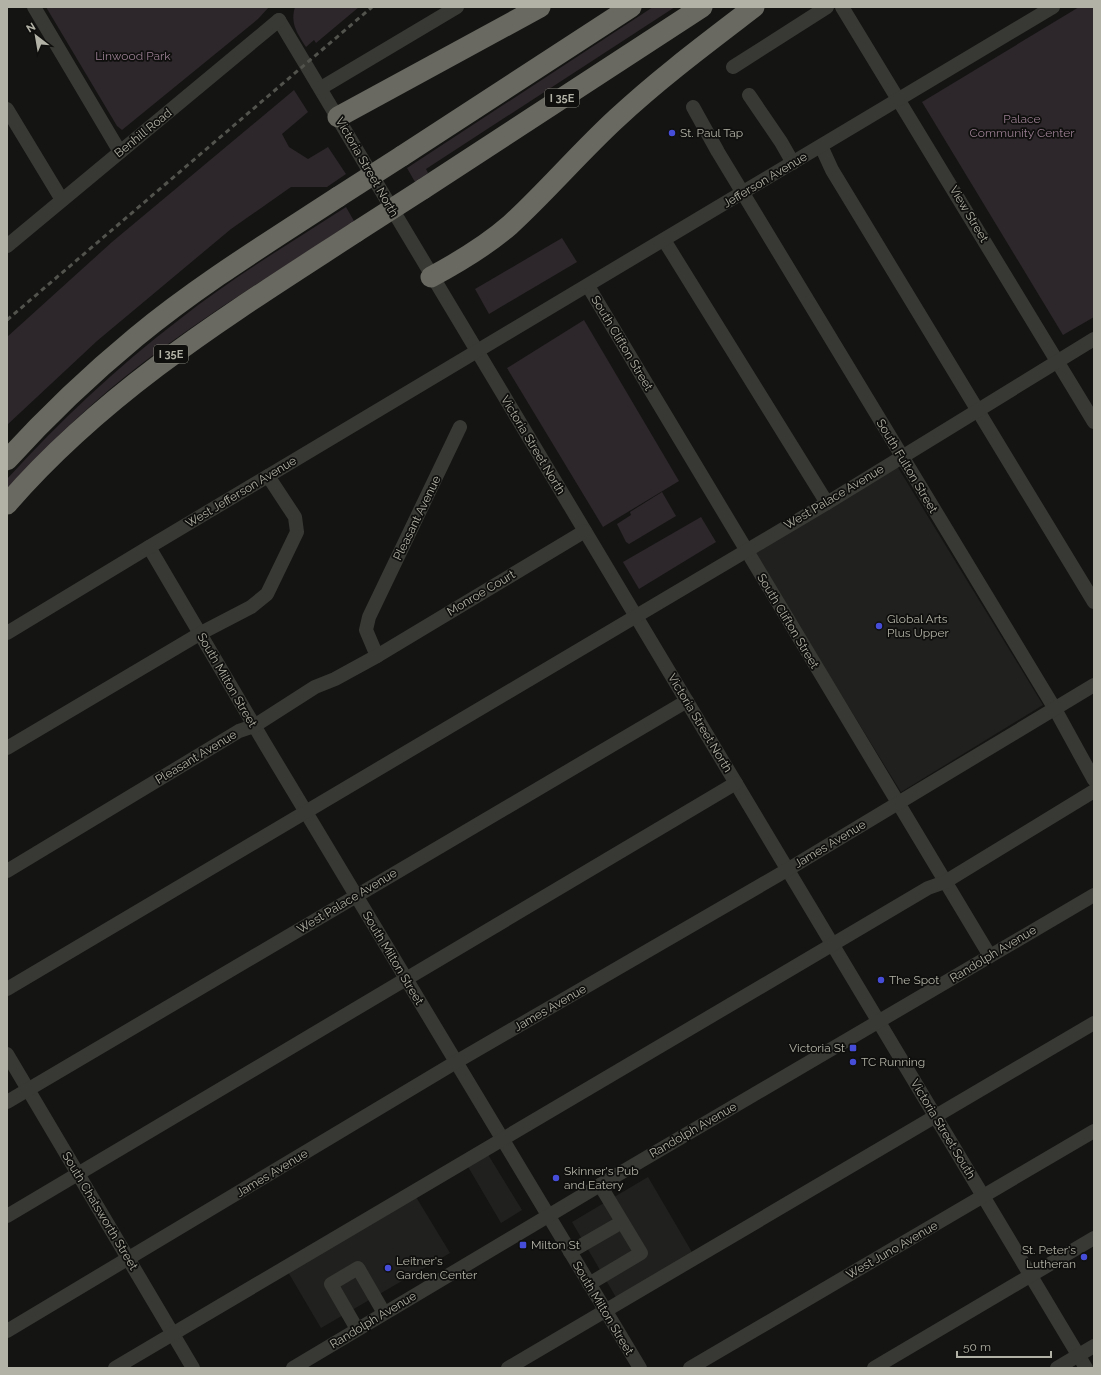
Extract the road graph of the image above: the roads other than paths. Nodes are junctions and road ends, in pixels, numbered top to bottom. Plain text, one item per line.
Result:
1 (34, 7) edge
2 (457, 7) edge
3 (540, 7) edge
4 (631, 7) edge
5 (702, 7) edge
6 (754, 7) edge
7 (827, 7) edge
8 (842, 7) edge
9 (1053, 7) edge
10 (281, 14) edge
11 (733, 67) dead end
12 (320, 88) junction
13 (749, 95) dead end
14 (899, 99) junction
15 (693, 107) dead end
16 (7, 109) edge
17 (338, 117) junction
18 (821, 146) junction
19 (120, 152) junction
20 (793, 163) junction
21 (743, 193) junction
22 (62, 200) junction
23 (664, 240) junction
24 (7, 246) edge
25 (431, 277) junction
26 (588, 286) junction
27 (1094, 339) edge
28 (476, 351) junction
29 (1058, 362) junction
30 (978, 410) junction
31 (1094, 422) edge
32 (460, 427) dead end
33 (902, 457) junction
34 (7, 460) edge
35 (268, 476) junction
36 (827, 503) junction
37 (7, 504) edge
38 (584, 531) junction
39 (149, 547) junction
40 (746, 550) junction
41 (1094, 602) edge
42 (635, 616) junction
43 (7, 633) edge
44 (201, 633) junction
45 (377, 656) junction
46 (1094, 685) edge
47 (688, 701) junction
48 (1055, 709) junction
49 (254, 726) junction
50 (7, 748) edge
51 (1094, 780) edge
52 (736, 783) junction
53 (1094, 791) edge
54 (897, 803) junction
55 (306, 812) junction
56 (787, 870) junction
57 (7, 871) edge
58 (945, 882) junction
59 (356, 895) junction
60 (1094, 895) edge
61 (833, 945) junction
62 (990, 956) junction
63 (406, 978) junction
64 (7, 989) edge
65 (878, 1022) junction
66 (1094, 1023) edge
67 (7, 1054) edge
68 (456, 1062) junction
69 (28, 1089) junction
70 (7, 1102) edge
71 (935, 1116) junction
72 (1094, 1131) edge
73 (503, 1140) junction
74 (78, 1173) junction
75 (600, 1185) junction
76 (983, 1197) junction
77 (7, 1216) edge
78 (548, 1216) junction
79 (622, 1222) junction
80 (1094, 1238) edge
81 (570, 1252) junction
82 (128, 1259) junction
83 (1031, 1276) junction
84 (589, 1284) junction
85 (605, 1311) junction
86 (384, 1313) junction
87 (357, 1329) junction
88 (7, 1331) edge
89 (173, 1334) junction
90 (1094, 1346) edge
91 (1078, 1356) junction
92 (115, 1368) edge
93 (193, 1368) edge
94 (293, 1368) edge
95 (508, 1368) edge
96 (640, 1368) edge
97 (690, 1368) edge
98 (874, 1368) edge
99 (1057, 1368) edge
100 (1086, 1368) edge

1 - 19 street
2 - 12 street
3 - 17 highway
4 - 34 highway, I 35E, bridge
5 - 37 highway, I 35E, bridge
6 - 25 highway
7 - 11 street
8 - 14 street, View Street
9 - 14 street, Jefferson Avenue
10 - 12 street, Victoria Street North
10 - 19 street, Benhill Road
12 - 17 street, Victoria Street North
13 - 20 street
14 - 18 street, Jefferson Avenue
14 - 29 street, View Street
15 - 21 street, South Fulton Street
16 - 22 street
17 - 25 street, Victoria Street North
18 - 20 street, Jefferson Avenue
18 - 30 street
19 - 22 street, Benhill Road
20 - 21 street, Jefferson Avenue
21 - 23 street, Jefferson Avenue
21 - 33 street, South Fulton Street
22 - 24 street, Benhill Road
23 - 26 street, Jefferson Avenue
23 - 36 street
25 - 28 street, Victoria Street North
26 - 28 street, Jefferson Avenue
26 - 40 street, South Clifton Street
27 - 29 street, West Palace Avenue
28 - 35 street, West Jefferson Avenue
28 - 38 street, Victoria Street North
29 - 30 street, West Palace Avenue
29 - 31 street, View Street
30 - 33 street, West Palace Avenue
30 - 41 street
32 - 45 street, Pleasant Avenue
33 - 36 street, West Palace Avenue
33 - 48 street, South Fulton Street
35 - 39 street, West Jefferson Avenue
35 - 44 street
36 - 40 street, West Palace Avenue
38 - 42 street, Victoria Street North
38 - 45 street, Monroe Court
39 - 43 street, West Jefferson Avenue
39 - 44 street, South Milton Street
40 - 42 street, West Palace Avenue
40 - 54 street, South Clifton Street
42 - 47 street, Victoria Street North
42 - 55 street, West Palace Avenue
44 - 49 street, South Milton Street
44 - 50 street
45 - 49 street, Pleasant Avenue
46 - 48 street, James Avenue
47 - 52 street, Victoria Street North
47 - 59 street, West Palace Avenue
48 - 51 street, South Fulton Street
48 - 54 street, James Avenue
49 - 55 street, South Milton Street
49 - 57 street, Pleasant Avenue
52 - 56 street, Victoria Street North
52 - 63 street
53 - 58 street
54 - 56 street, James Avenue
54 - 58 street, South Clifton Street
55 - 59 street, South Milton Street
55 - 64 street, West Palace Avenue
56 - 61 street, Victoria Street South
56 - 68 street, James Avenue
58 - 61 street
58 - 62 street, South Clifton Street
59 - 63 street, South Milton Street
59 - 69 street, West Palace Avenue
60 - 62 street, Randolph Avenue
61 - 65 street, Victoria Street South
61 - 73 street
62 - 65 street, Randolph Avenue
63 - 68 street, South Milton Street
63 - 74 street
65 - 71 street, Victoria Street South
65 - 75 street, Randolph Avenue
66 - 71 street
67 - 69 street, South Chatsworth Street
68 - 73 street, South Milton Street
68 - 82 street, James Avenue
69 - 70 street, West Palace Avenue
69 - 74 street, South Chatsworth Street
71 - 76 street, Victoria Street South
71 - 85 street
72 - 76 street, West Juno Avenue
73 - 78 street, South Milton Street
73 - 89 street
74 - 77 street
74 - 82 street, South Chatsworth Street
75 - 78 street, Randolph Avenue
75 - 79 street
76 - 83 street, Victoria Street South
76 - 97 street, West Juno Avenue
78 - 81 street, South Milton Street
78 - 86 street, Randolph Avenue
79 - 81 street
79 - 84 street
80 - 83 street
81 - 84 street, South Milton Street
82 - 88 street, James Avenue
82 - 89 street, South Chatsworth Street
83 - 91 street, Victoria Street South
83 - 98 street
84 - 85 street, South Milton Street
85 - 95 street
85 - 96 street, South Milton Street
86 - 87 street, Randolph Avenue
86 - 87 street
87 - 94 street, Randolph Avenue
89 - 92 street
89 - 93 street, South Chatsworth Street
90 - 91 street
91 - 99 street
91 - 100 street, Victoria Street South

